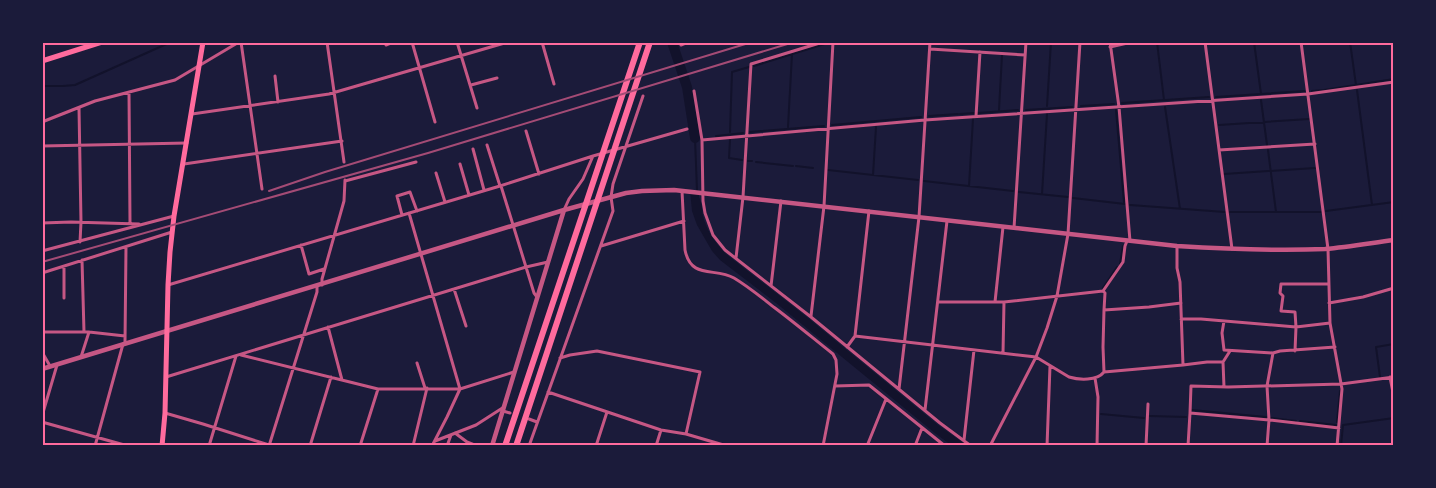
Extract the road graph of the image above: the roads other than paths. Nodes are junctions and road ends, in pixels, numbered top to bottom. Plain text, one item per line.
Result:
1 (102, 42) edge
2 (204, 42) edge
3 (240, 42) edge
4 (327, 42) edge
5 (393, 42) edge
6 (412, 42) edge
7 (457, 42) edge
8 (508, 42) edge
9 (542, 42) edge
10 (640, 42) edge
11 (650, 42) edge
12 (680, 42) edge
13 (688, 42) edge
14 (823, 42) edge
15 (834, 42) edge
16 (930, 42) edge
17 (1026, 42) edge
18 (1080, 42) edge
19 (1132, 42) edge
20 (1205, 42) edge
21 (1301, 42) edge
22 (386, 45) dead end
23 (1110, 45) edge
24 (930, 49) junction
25 (980, 52) junction
26 (1025, 55) junction
27 (461, 56) junction
28 (42, 61) edge
29 (200, 66) junction
30 (419, 68) junction
31 (274, 76) dead end
32 (497, 78) dead end
33 (1394, 82) edge
34 (554, 84) dead end
35 (471, 85) junction
36 (694, 91) dead end
37 (128, 92) junction
38 (335, 92) junction
39 (1308, 94) junction
40 (643, 96) dead end
41 (1212, 101) junction
42 (278, 102) junction
43 (250, 106) junction
44 (1119, 107) junction
45 (78, 108) junction
46 (478, 108) dead end
47 (1076, 109) junction
48 (1021, 113) junction
49 (192, 114) junction
50 (976, 116) junction
51 (925, 120) junction
52 (42, 122) edge
53 (435, 122) dead end
54 (828, 128) junction
55 (687, 129) dead end
56 (526, 131) dead end
57 (746, 136) junction
58 (702, 140) junction
59 (342, 141) junction
60 (187, 142) junction
61 (130, 143) junction
62 (1315, 144) junction
63 (80, 145) junction
64 (488, 145) dead end
65 (42, 146) edge
66 (626, 147) junction
67 (473, 149) dead end
68 (1219, 150) junction
69 (257, 153) junction
70 (593, 156) junction
71 (344, 162) dead end
72 (416, 162) dead end
73 (184, 164) junction
74 (460, 164) dead end
75 (436, 173) dead end
76 (539, 174) junction
77 (500, 186) junction
78 (262, 189) dead end
79 (484, 190) junction
80 (682, 190) junction
81 (702, 193) junction
82 (469, 195) junction
83 (611, 197) junction
84 (743, 197) junction
85 (781, 201) junction
86 (445, 202) junction
87 (824, 206) junction
88 (564, 210) junction
89 (417, 211) junction
90 (869, 211) junction
91 (409, 213) junction
92 (402, 215) junction
93 (174, 216) junction
94 (919, 217) junction
95 (947, 220) junction
96 (684, 221) junction
97 (81, 222) junction
98 (42, 223) edge
99 (130, 223) junction
100 (140, 224) junction
101 (513, 226) junction
102 (1003, 227) junction
103 (1014, 228) junction
104 (172, 232) junction
105 (1068, 234) junction
106 (334, 235) junction
107 (1394, 240) edge
108 (1129, 241) junction
109 (80, 242) junction
110 (301, 245) junction
111 (601, 246) junction
112 (1177, 246) junction
113 (126, 247) junction
114 (1232, 249) junction
115 (1328, 249) junction
116 (42, 251) edge
117 (420, 254) junction
118 (736, 258) junction
119 (82, 260) junction
120 (548, 261) junction
121 (64, 266) junction
122 (526, 267) junction
123 (325, 269) junction
124 (42, 273) edge
125 (1328, 284) junction
126 (168, 285) junction
127 (320, 286) junction
128 (771, 286) junction
129 (1394, 288) edge
130 (454, 290) junction
131 (1103, 291) junction
132 (434, 296) junction
133 (1057, 296) junction
134 (537, 297) junction
135 (64, 298) dead end
136 (938, 302) junction
137 (995, 302) junction
138 (1004, 302) junction
139 (1329, 302) junction
140 (1180, 303) junction
141 (1104, 310) junction
142 (810, 317) junction
143 (1181, 319) junction
144 (1224, 321) junction
145 (1330, 322) junction
146 (466, 326) dead end
147 (1296, 326) junction
148 (328, 327) junction
149 (167, 331) junction
150 (42, 332) edge
151 (84, 332) junction
152 (89, 332) junction
153 (304, 334) junction
154 (125, 336) junction
155 (855, 336) junction
156 (904, 342) junction
157 (124, 343) junction
158 (933, 345) junction
159 (847, 347) junction
160 (1335, 348) junction
161 (974, 350) junction
162 (1230, 351) junction
163 (1295, 351) junction
164 (42, 352) edge
165 (1003, 353) junction
166 (1273, 353) junction
167 (238, 355) junction
168 (80, 357) junction
169 (1036, 357) junction
170 (560, 358) junction
171 (1224, 362) junction
172 (417, 363) dead end
173 (57, 365) junction
174 (1183, 365) junction
175 (50, 366) junction
176 (1050, 366) junction
177 (294, 368) junction
178 (42, 369) edge
179 (514, 372) junction
180 (1104, 372) junction
181 (166, 377) junction
182 (331, 377) junction
183 (1392, 377) edge
184 (1095, 378) junction
185 (342, 380) junction
186 (1341, 384) junction
187 (834, 386) junction
188 (1267, 386) junction
189 (1224, 387) junction
190 (426, 388) junction
191 (378, 389) junction
192 (460, 389) junction
193 (899, 390) junction
194 (548, 392) junction
195 (886, 398) junction
196 (1394, 398) edge
197 (1148, 404) dead end
198 (503, 408) junction
199 (925, 411) junction
200 (607, 412) junction
201 (165, 413) junction
202 (510, 413) dead end
203 (1190, 413) junction
204 (42, 416) edge
205 (529, 419) dead end
206 (1268, 420) junction
207 (42, 422) edge
208 (537, 422) junction
209 (215, 428) junction
210 (922, 428) junction
211 (1339, 428) junction
212 (661, 430) junction
213 (453, 434) junction
214 (686, 434) junction
215 (97, 437) junction
216 (434, 441) junction
217 (964, 441) junction
218 (270, 445) edge
219 (721, 445) edge
220 (95, 446) edge
221 (128, 446) edge
222 (162, 446) edge
223 (209, 446) edge
224 (310, 446) edge
225 (360, 446) edge
226 (413, 446) edge
227 (432, 446) edge
228 (447, 446) edge
229 (477, 446) edge
230 (492, 446) edge
231 (505, 446) edge
232 (516, 446) edge
233 (529, 446) edge
234 (596, 446) edge
235 (656, 446) edge
236 (727, 446) edge
237 (823, 446) edge
238 (867, 446) edge
239 (915, 446) edge
240 (946, 446) edge
241 (970, 446) edge
242 (990, 446) edge
243 (1047, 446) edge
244 (1097, 446) edge
245 (1146, 446) edge
246 (1188, 446) edge
247 (1268, 446) edge
248 (1337, 446) edge

1 - 28 main road
2 - 29 main road
3 - 29 street
3 - 43 street
4 - 38 street
5 - 22 street
6 - 30 street
7 - 27 street
8 - 27 street
9 - 34 street
10 - 231 highway
11 - 232 highway
12 - 13 street
14 - 57 street
15 - 54 street
16 - 24 street
17 - 26 street
18 - 47 street
19 - 23 street
20 - 41 street
21 - 39 street
23 - 44 street
24 - 25 street
24 - 51 street
25 - 26 street
25 - 50 street
26 - 48 street
27 - 30 street
27 - 35 street
29 - 37 street
29 - 49 main road
30 - 38 street
30 - 53 street
31 - 42 street
32 - 35 street
33 - 39 street
35 - 46 street
36 - 58 street
37 - 45 street
37 - 61 street
38 - 42 street
38 - 59 street
39 - 41 street
39 - 62 street
40 - 66 street
41 - 44 street
41 - 68 street
42 - 43 street
43 - 49 street
43 - 69 street
44 - 47 street
44 - 108 street
45 - 52 street
45 - 63 street
47 - 48 street
47 - 105 street
48 - 50 street
48 - 103 street
49 - 60 main road
50 - 51 street
51 - 54 street
51 - 94 street
54 - 57 street
54 - 87 street
55 - 66 street
56 - 76 street
57 - 58 street
57 - 84 street
58 - 81 street
59 - 69 street
59 - 71 street
60 - 61 street
60 - 73 main road
61 - 63 street
61 - 99 street
62 - 68 street
62 - 115 street
63 - 65 street
63 - 97 street
64 - 77 street
66 - 70 street
66 - 83 street
67 - 79 street
68 - 114 street
69 - 73 street
69 - 78 street
70 - 76 street
70 - 88 street
72 - 106 street
73 - 93 main road
74 - 82 street
75 - 86 street
76 - 77 street
77 - 79 street
77 - 101 street
79 - 82 street
80 - 81 street
80 - 83 street
80 - 96 street
81 - 84 street
81 - 118 street
82 - 86 street
83 - 88 street
83 - 111 street
84 - 85 street
84 - 118 street
85 - 87 street
85 - 128 street
86 - 89 street
87 - 90 street
87 - 142 street
88 - 101 street
88 - 120 street
89 - 91 street
89 - 92 street
90 - 94 street
90 - 155 street
91 - 92 street
91 - 117 street
92 - 106 street
93 - 100 street
93 - 104 main road
94 - 95 street
94 - 156 street
95 - 102 street
95 - 136 street
96 - 111 street
96 - 187 street
97 - 98 street
97 - 99 street
97 - 109 street
99 - 100 street
100 - 109 street
101 - 117 street
101 - 122 street
102 - 103 street
102 - 137 street
103 - 105 street
104 - 113 street
104 - 126 main road
105 - 108 street
105 - 133 street
106 - 110 street
106 - 123 street
107 - 115 street
108 - 112 street
108 - 131 street
109 - 116 street
110 - 123 street
110 - 126 street
111 - 170 street
112 - 114 street
112 - 140 street
113 - 119 street
113 - 154 street
114 - 115 street
115 - 125 street
117 - 127 street
117 - 132 street
118 - 128 street
119 - 121 street
119 - 151 street
120 - 122 street
120 - 134 street
121 - 124 street
121 - 135 street
122 - 130 street
122 - 134 street
123 - 127 street
125 - 139 street
125 - 147 street
126 - 149 main road
127 - 149 street
127 - 153 street
128 - 142 street
129 - 139 street
130 - 132 street
130 - 146 street
131 - 133 street
131 - 141 street
132 - 148 street
132 - 192 street
133 - 138 street
133 - 169 street
134 - 179 street
136 - 137 street
136 - 158 street
137 - 138 street
138 - 165 street
139 - 145 street
140 - 141 street
140 - 143 street
141 - 180 street
142 - 159 street
143 - 144 street
143 - 174 street
144 - 147 street
144 - 162 street
145 - 147 street
145 - 160 street
147 - 163 street
148 - 153 street
148 - 185 street
149 - 157 street
149 - 181 main road
150 - 151 street
151 - 152 street
152 - 154 street
152 - 168 street
153 - 167 street
153 - 177 street
154 - 157 street
155 - 156 street
155 - 159 street
156 - 158 street
156 - 193 street
157 - 168 street
157 - 215 street
158 - 161 street
158 - 199 street
159 - 193 street
160 - 163 street
160 - 186 street
161 - 165 street
161 - 217 street
162 - 166 street
162 - 171 street
163 - 166 street
164 - 175 street
165 - 169 street
166 - 188 street
167 - 177 street
167 - 181 street
167 - 209 street
168 - 173 street
169 - 176 street
169 - 242 street
170 - 194 street
170 - 214 street
171 - 174 street
171 - 189 street
172 - 190 street
173 - 175 street
173 - 204 street
174 - 180 street
175 - 178 street
176 - 184 street
176 - 243 street
177 - 182 street
177 - 218 street
179 - 192 street
179 - 198 street
180 - 184 street
181 - 201 main road
182 - 185 street
182 - 224 street
183 - 186 street
183 - 196 street
184 - 244 street
185 - 191 street
186 - 188 street
186 - 211 street
187 - 195 street
187 - 237 street
188 - 189 street
188 - 206 street
189 - 203 street
190 - 191 street
190 - 192 street
190 - 226 street
191 - 225 street
192 - 216 street
193 - 199 street
194 - 200 street
194 - 208 street
195 - 210 street
195 - 238 street
197 - 245 street
198 - 202 street
198 - 213 street
198 - 230 street
199 - 217 street
200 - 212 street
200 - 234 street
201 - 209 street
201 - 222 main road
203 - 206 street
203 - 246 street
205 - 208 street
206 - 211 street
206 - 247 street
207 - 215 street
208 - 233 street
209 - 218 street
209 - 223 street
210 - 239 street
210 - 240 street
211 - 248 street
212 - 214 street
212 - 235 street
213 - 216 street
213 - 228 street
213 - 229 street
214 - 219 street
215 - 220 street
215 - 221 street
216 - 227 street
217 - 241 street
219 - 236 street

